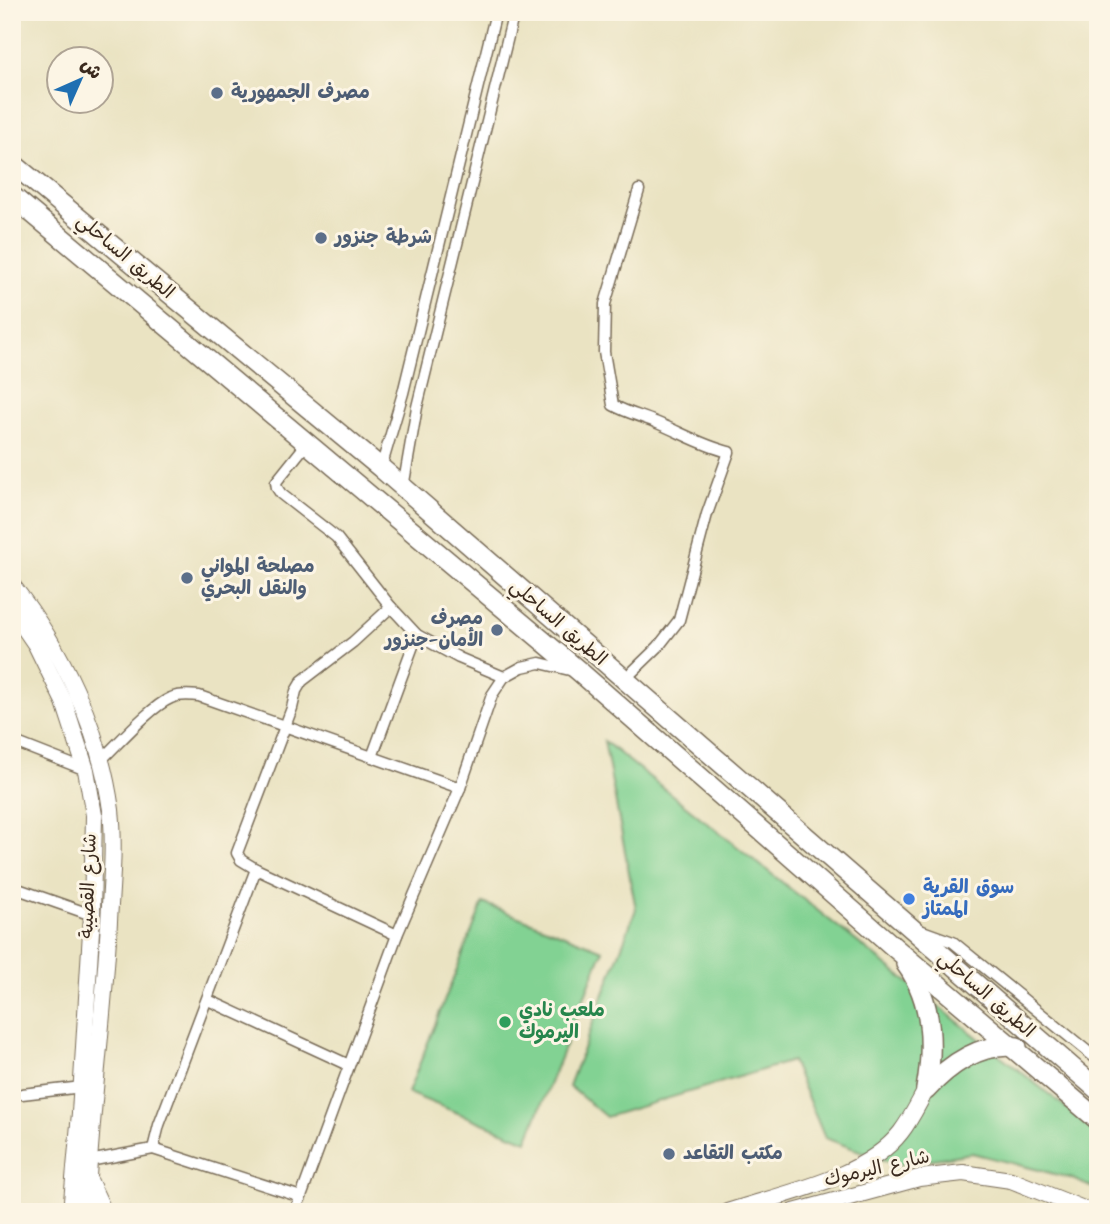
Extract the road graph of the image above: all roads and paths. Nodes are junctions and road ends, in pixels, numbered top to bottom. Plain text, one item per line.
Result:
1 (496, 12) edge
2 (514, 12) edge
3 (12, 163) edge
4 (639, 190) dead end
5 (12, 196) edge
6 (308, 442) junction
7 (381, 468) junction
8 (403, 488) junction
9 (12, 585) edge
10 (391, 607) junction
11 (12, 610) edge
12 (417, 635) junction
13 (580, 672) junction
14 (505, 677) junction
15 (624, 680) junction
16 (284, 728) junction
17 (12, 741) edge
18 (372, 757) junction
19 (100, 761) junction
20 (86, 771) junction
21 (460, 788) junction
22 (256, 869) junction
23 (12, 887) edge
24 (92, 915) junction
25 (909, 927) junction
26 (397, 935) junction
27 (895, 948) junction
28 (208, 1000) junction
29 (1013, 1046) junction
30 (1098, 1060) edge
31 (349, 1065) junction
32 (1067, 1065) junction
33 (82, 1087) junction
34 (926, 1090) junction
35 (1098, 1090) edge
36 (22, 1094) dead end
37 (1098, 1120) edge
38 (153, 1149) junction
39 (88, 1169) junction
40 (301, 1197) junction
41 (71, 1212) edge
42 (86, 1212) edge
43 (104, 1212) edge
44 (294, 1212) edge
45 (727, 1212) edge
46 (794, 1212) edge
47 (1091, 1212) edge

1 - 7 street
2 - 8 street
3 - 7 highway, الطريق الساحلي
4 - 15 street
5 - 6 highway, الطريق الساحلي
6 - 10 street
6 - 13 highway, الطريق الساحلي
7 - 8 highway, الطريق الساحلي
8 - 15 highway, الطريق الساحلي
9 - 19 street, شارع القصيبة
10 - 12 street
10 - 16 street
11 - 20 street
12 - 14 street
12 - 18 street
13 - 14 street
13 - 27 highway, الطريق الساحلي
14 - 21 street
15 - 25 highway, الطريق الساحلي
16 - 18 street
16 - 19 street
16 - 22 street
17 - 20 street
18 - 21 street
19 - 39 street, شارع القصيبة
20 - 24 street
21 - 26 street
22 - 26 street
22 - 28 street
23 - 24 street
24 - 33 street
25 - 30 street
25 - 32 highway, الطريق الساحلي
26 - 31 street
27 - 29 highway, الطريق الساحلي
27 - 34 highway
28 - 31 street
28 - 38 street
29 - 32 highway
29 - 34 highway
29 - 37 highway, الطريق الساحلي
31 - 40 street
32 - 35 highway, الطريق الساحلي
33 - 36 street
33 - 41 street
34 - 45 street, شارع اليرموك
38 - 39 street
38 - 40 street
39 - 42 street, شارع القصيبة
39 - 43 street
40 - 44 street
46 - 47 street, شارع اليرموك

